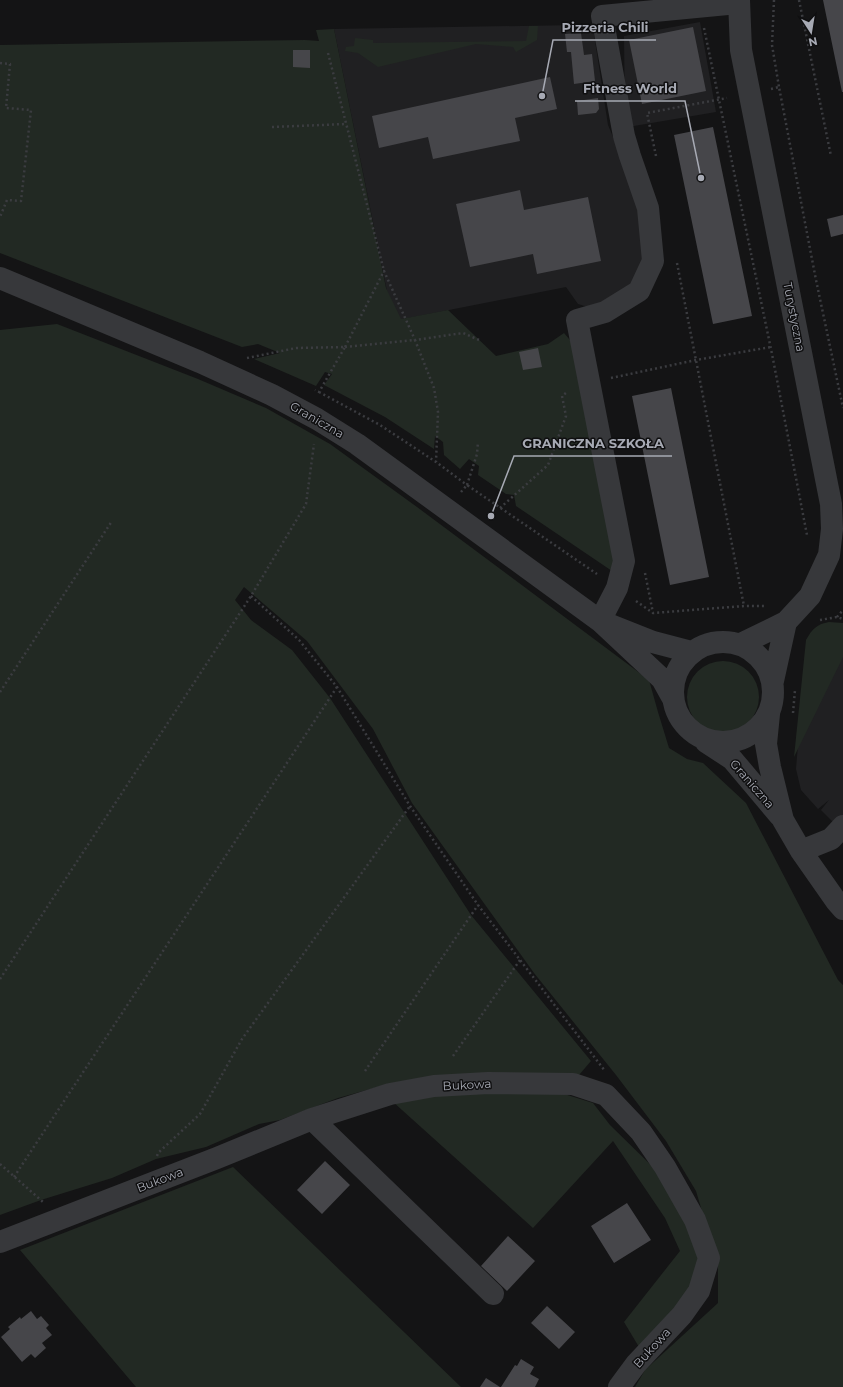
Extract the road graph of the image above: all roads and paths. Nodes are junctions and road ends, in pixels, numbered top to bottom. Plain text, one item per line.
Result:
1 (774, 0) edge
2 (799, 0) edge
3 (738, 1) edge
4 (707, 6) junction
5 (328, 53) dead end
6 (0, 63) edge
7 (779, 87) junction
8 (750, 93) junction
9 (720, 99) junction
10 (346, 124) junction
11 (272, 127) dead end
12 (831, 156) dead end
13 (656, 159) dead end
14 (0, 218) edge
15 (676, 260) dead end
16 (384, 271) junction
17 (0, 278) edge
18 (415, 340) junction
19 (479, 340) dead end
20 (345, 347) junction
21 (251, 362) dead end
22 (312, 389) dead end
23 (318, 392) junction
24 (843, 408) edge
25 (317, 419) junction
26 (478, 442) dead end
27 (436, 462) junction
28 (112, 521) dead end
29 (807, 535) dead end
30 (252, 596) junction
31 (744, 606) dead end
32 (843, 610) edge
33 (837, 617) junction
34 (843, 619) edge
35 (600, 621) junction
36 (786, 622) junction
37 (816, 622) dead end
38 (740, 644) junction
39 (691, 652) junction
40 (773, 681) junction
41 (337, 687) junction
42 (795, 688) dead end
43 (0, 692) edge
44 (672, 697) junction
45 (769, 714) junction
46 (792, 719) dead end
47 (699, 736) junction
48 (410, 806) junction
49 (783, 820) junction
50 (843, 826) edge
51 (801, 851) junction
52 (478, 905) junction
53 (843, 909) edge
54 (520, 960) junction
55 (0, 979) edge
56 (453, 1056) dead end
57 (365, 1071) dead end
58 (607, 1073) dead end
59 (312, 1119) junction
60 (0, 1164) edge
61 (14, 1177) junction
62 (160, 1180) junction
63 (62, 1218) junction
64 (0, 1242) edge
65 (493, 1294) dead end
66 (619, 1387) edge

1 - 7 path
2 - 12 path
3 - 4 street
3 - 8 street, Turystyczna
4 - 9 path
4 - 35 street
5 - 10 path
6 - 14 path
7 - 8 path
7 - 24 path
8 - 9 path
8 - 36 street, Turystyczna
9 - 13 path
9 - 29 path
10 - 11 path
10 - 16 path
15 - 31 path
16 - 18 path
16 - 20 path
17 - 25 street, Graniczna
18 - 19 path
18 - 20 path
18 - 27 path
20 - 21 path
20 - 23 path
22 - 23 path
23 - 27 path
25 - 30 path
25 - 35 street, Graniczna
26 - 27 path
28 - 43 path
30 - 41 path
30 - 55 path
32 - 33 path
33 - 34 path
33 - 37 path
35 - 39 street, Graniczna
35 - 44 street, Graniczna
36 - 38 street, Turystyczna
36 - 40 street
38 - 39 street
38 - 40 street
39 - 44 street
40 - 45 street
41 - 48 path
41 - 61 path
42 - 46 path
44 - 47 street
45 - 47 street
45 - 49 street, Graniczna
47 - 49 street, Graniczna
48 - 52 path
48 - 62 path
49 - 51 street, Graniczna
50 - 51 street
51 - 53 street, Graniczna
52 - 54 path
52 - 57 path
54 - 56 path
54 - 58 path
59 - 62 street, Bukowa
59 - 65 street
59 - 66 street, Bukowa
60 - 61 path
61 - 63 path
62 - 63 street, Bukowa
63 - 64 street, Bukowa

